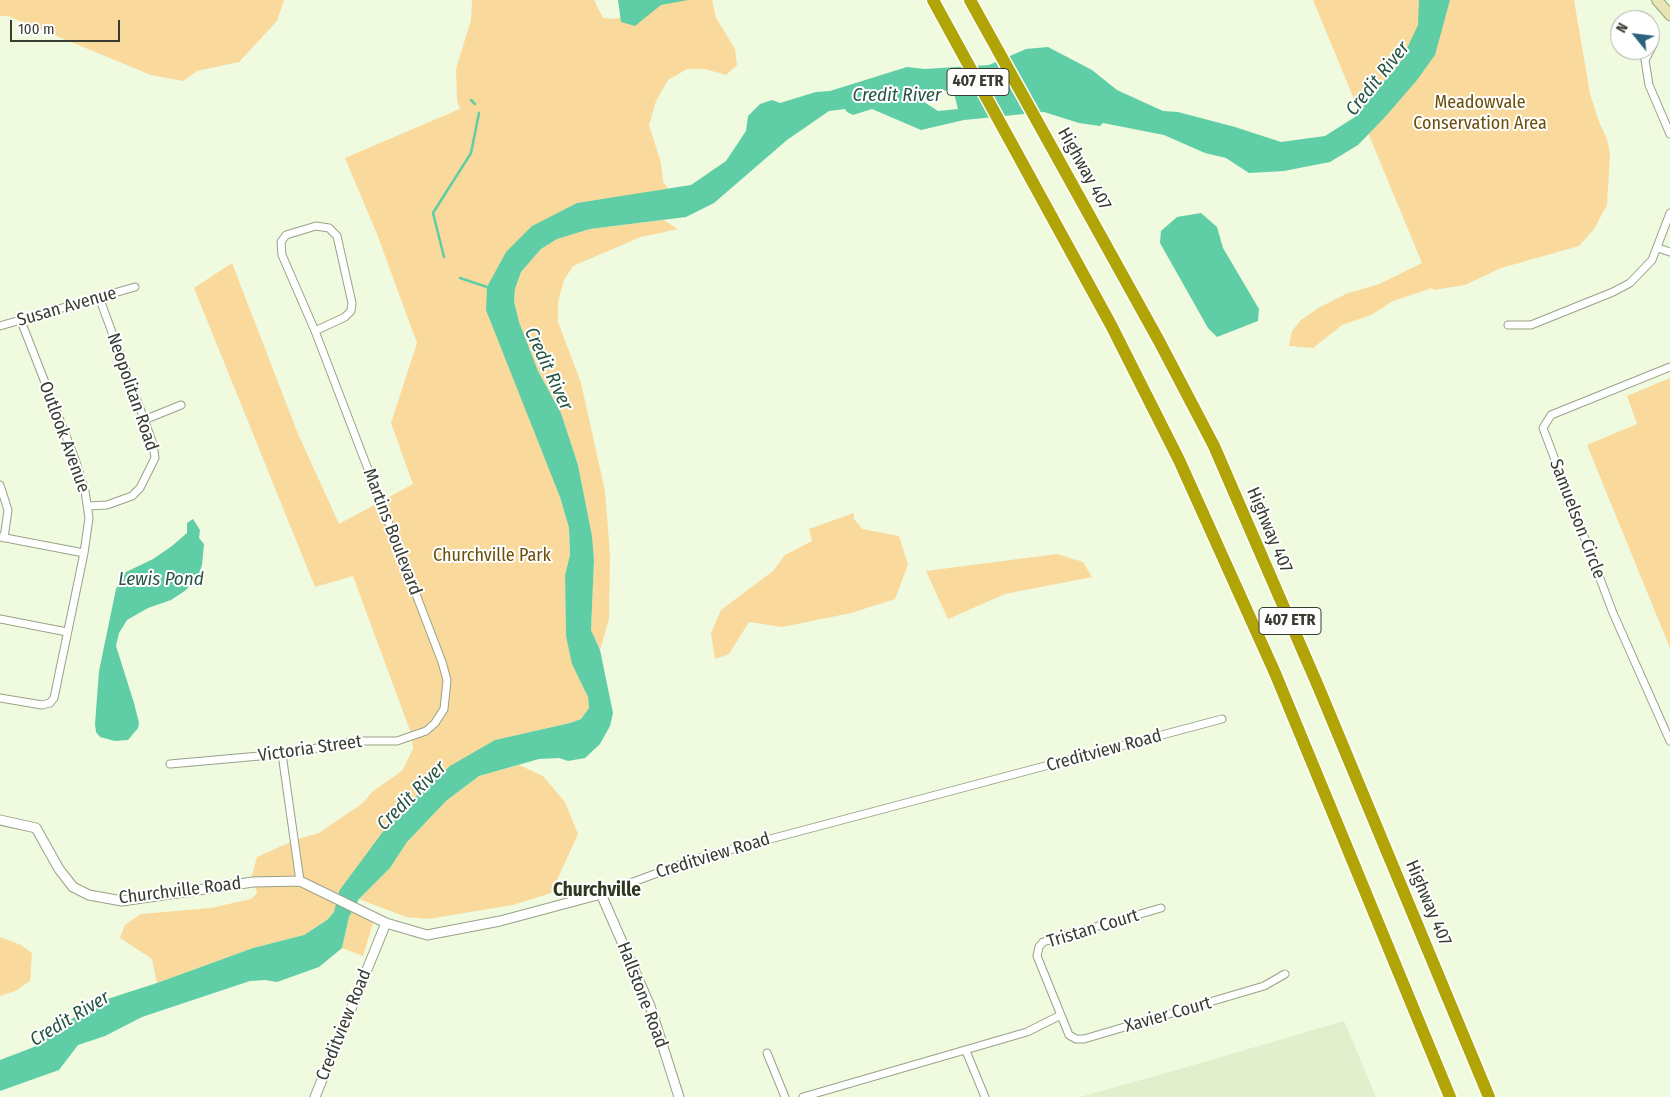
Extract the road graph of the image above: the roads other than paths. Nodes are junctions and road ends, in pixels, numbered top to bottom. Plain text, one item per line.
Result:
1 (933, 0) edge
2 (970, 0) edge
3 (1656, 0) edge
4 (1670, 16) edge
5 (1645, 60) edge
6 (1670, 134) edge
7 (1670, 213) edge
8 (1658, 248) junction
9 (1670, 252) edge
10 (135, 287) dead end
11 (98, 297) junction
12 (21, 320) junction
13 (0, 326) edge
14 (1508, 326) dead end
15 (315, 331) junction
16 (1670, 367) edge
17 (181, 406) dead end
18 (144, 420) junction
19 (0, 485) edge
20 (88, 506) junction
21 (2, 537) edge
22 (84, 553) junction
23 (0, 619) edge
24 (67, 632) junction
25 (0, 698) edge
26 (1222, 719) dead end
27 (426, 731) joint
28 (1670, 741) edge
29 (282, 754) junction
30 (170, 764) dead end
31 (0, 820) edge
32 (300, 881) junction
33 (601, 894) junction
34 (1161, 908) dead end
35 (386, 923) junction
36 (1285, 974) dead end
37 (1061, 1015) junction
38 (966, 1052) junction
39 (767, 1053) dead end
40 (315, 1097) edge
41 (679, 1097) edge
42 (785, 1097) edge
43 (803, 1097) edge
44 (985, 1097) edge
45 (1450, 1097) edge
46 (1489, 1097) edge

1 - 45 highway, 407 ETR
2 - 46 highway, Highway 407 / 407 ETR
3 - 4 main road
5 - 6 street
7 - 8 street
8 - 9 street
8 - 14 street
10 - 11 street, Susan Avenue
11 - 12 street, Susan Avenue
11 - 18 street, Neopolitan Road
12 - 13 street, Susan Avenue
12 - 20 street, Outlook Avenue
15 - 15 street, Martins Boulevard
15 - 27 street, Martins Boulevard
16 - 28 street, Samuelson Circle
17 - 18 street
18 - 20 street, Neopolitan Road
19 - 21 street
20 - 22 street, Outlook Avenue
21 - 22 street
22 - 24 street, Outlook Avenue
23 - 24 street
24 - 25 street, Outlook Avenue
26 - 33 street, Creditview Road
27 - 29 street, Victoria Street
29 - 30 street, Victoria Street
29 - 32 street
31 - 32 street, Churchville Road
32 - 35 street, Churchville Road
33 - 35 street, Creditview Road
33 - 41 street, Hallstone Road
34 - 37 street, Tristan Court
35 - 40 street, Creditview Road
36 - 37 street, Xavier Court
37 - 38 street
38 - 43 street
38 - 44 street
39 - 42 street

